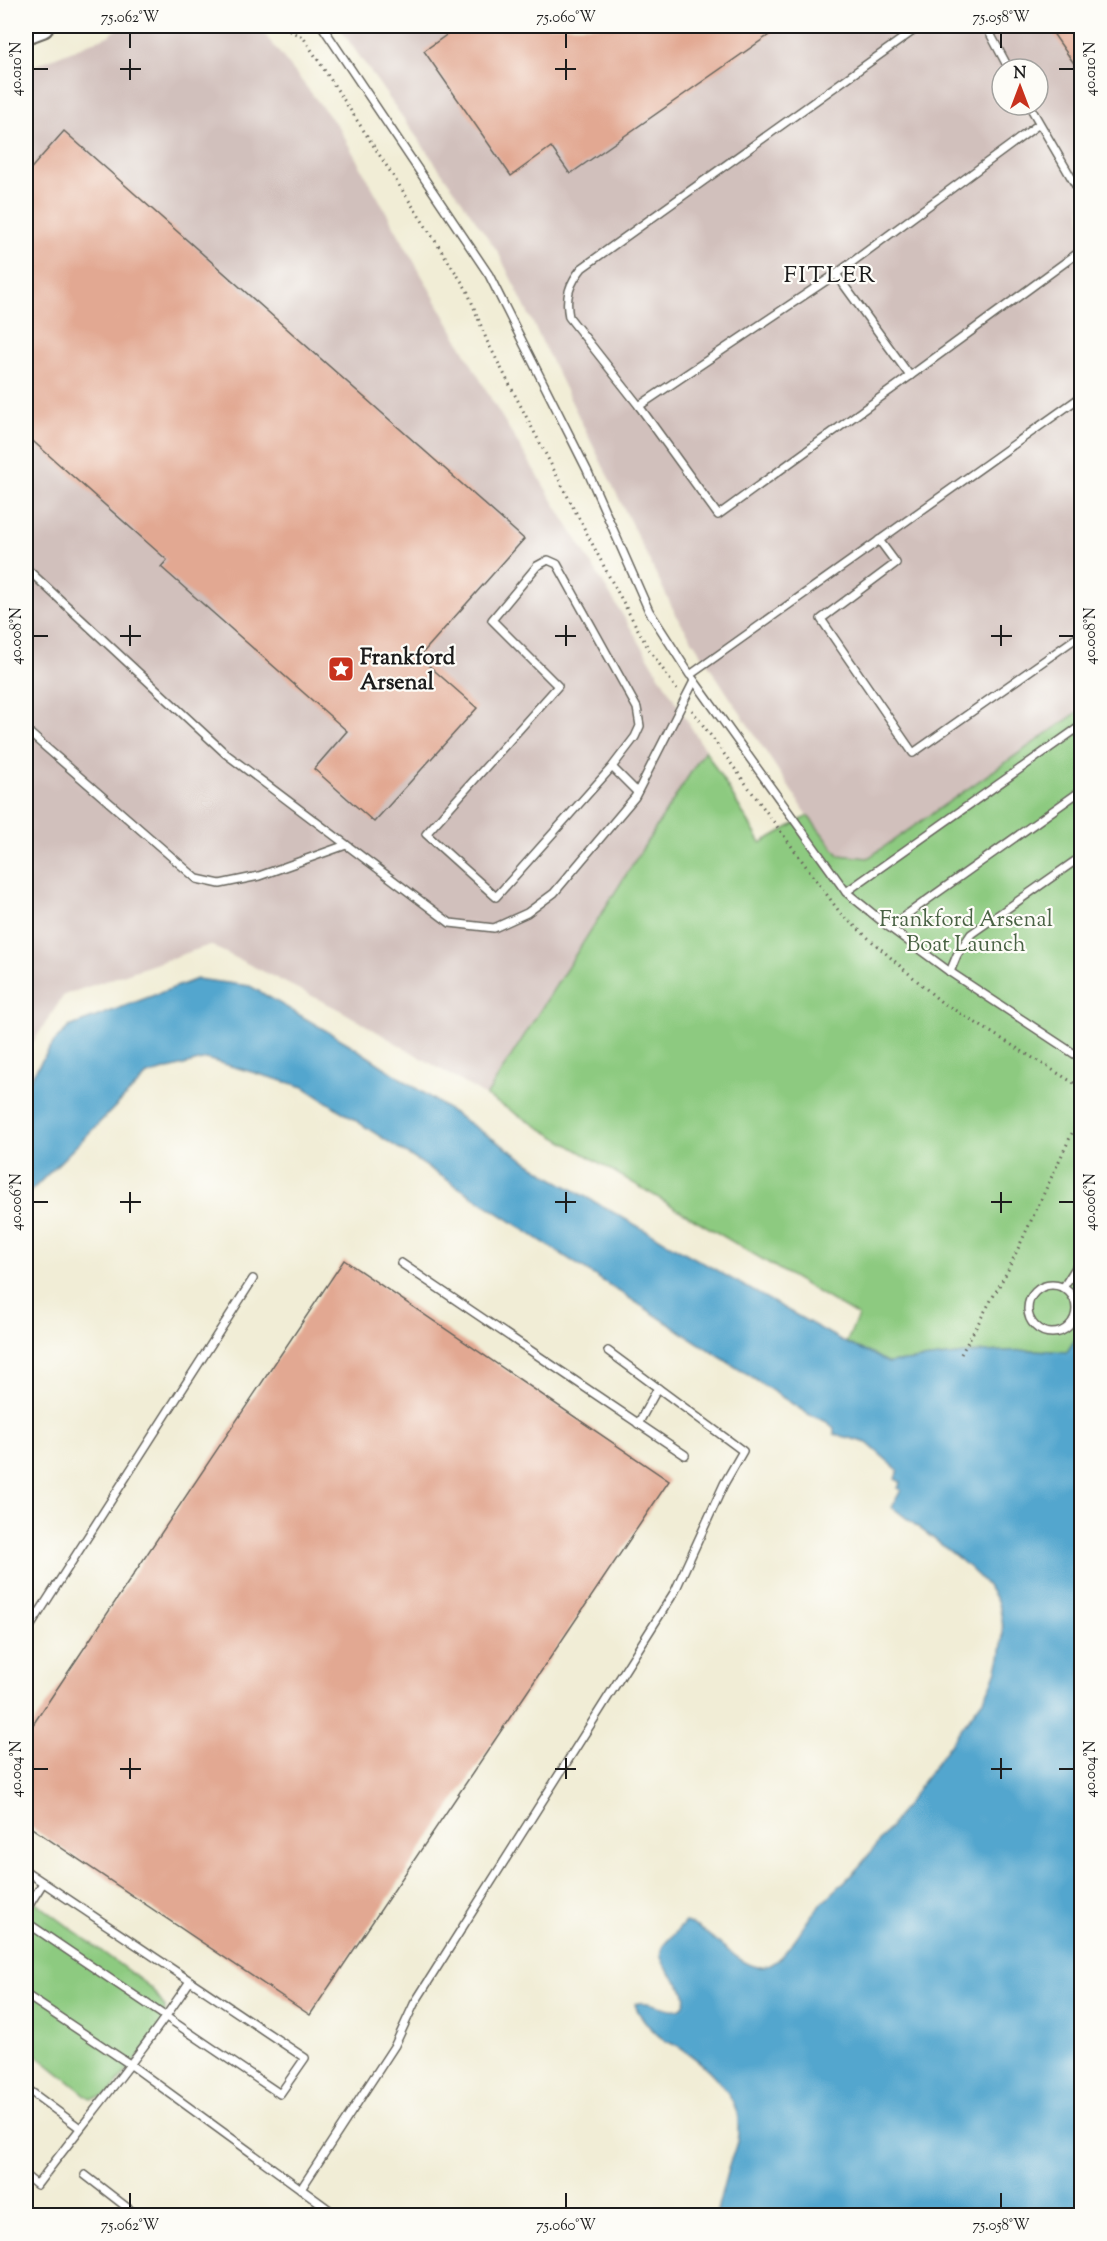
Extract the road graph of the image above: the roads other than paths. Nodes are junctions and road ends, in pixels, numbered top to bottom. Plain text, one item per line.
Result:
1 (42, 26) edge
2 (322, 26) edge
3 (920, 26) edge
4 (986, 26) edge
5 (26, 33) edge
6 (1003, 57) edge
7 (1035, 117) edge
8 (1039, 124) junction
9 (1082, 196) edge
10 (1082, 250) edge
11 (836, 274) junction
12 (910, 376) junction
13 (1082, 396) edge
14 (639, 406) junction
15 (879, 540) junction
16 (26, 568) edge
17 (1082, 634) edge
18 (692, 678) junction
19 (1082, 725) edge
20 (26, 730) edge
21 (612, 767) junction
22 (1082, 790) edge
23 (637, 792) junction
24 (346, 845) junction
25 (1082, 856) edge
26 (846, 892) junction
27 (889, 927) junction
28 (950, 972) junction
29 (1082, 1059) edge
30 (1082, 1258) edge
31 (401, 1263) dead end
32 (253, 1279) dead end
33 (1063, 1288) junction
34 (608, 1351) dead end
35 (658, 1388) junction
36 (638, 1424) junction
37 (685, 1455) dead end
38 (26, 1634) edge
39 (26, 1871) edge
40 (43, 1883) junction
41 (26, 1910) edge
42 (26, 1922) edge
43 (190, 1982) junction
44 (26, 1995) edge
45 (167, 2017) junction
46 (131, 2065) junction
47 (26, 2088) edge
48 (80, 2128) junction
49 (85, 2175) dead end
50 (26, 2176) edge
51 (301, 2189) junction
52 (138, 2216) edge
53 (338, 2216) edge

1 - 5 main road
2 - 18 lane
3 - 14 lane
4 - 6 lane
7 - 8 lane
8 - 9 lane
8 - 11 lane
10 - 12 lane
11 - 12 lane
11 - 14 lane
12 - 14 lane
13 - 15 lane
15 - 17 lane
15 - 18 lane
16 - 24 lane
18 - 23 lane
18 - 26 lane
19 - 26 lane
20 - 24 lane
21 - 21 lane
21 - 23 lane
22 - 27 lane
23 - 24 lane
25 - 28 lane
26 - 27 lane
27 - 28 lane
28 - 29 lane
30 - 33 lane
31 - 36 lane
32 - 38 lane
33 - 33 lane
34 - 35 lane
35 - 36 lane
35 - 51 lane
36 - 37 lane
39 - 40 lane
40 - 41 lane
40 - 43 lane
42 - 45 lane
43 - 45 lane
43 - 45 lane
44 - 46 lane
45 - 46 lane
46 - 48 lane
46 - 51 lane
47 - 48 lane
48 - 50 lane
49 - 52 lane
51 - 53 lane

